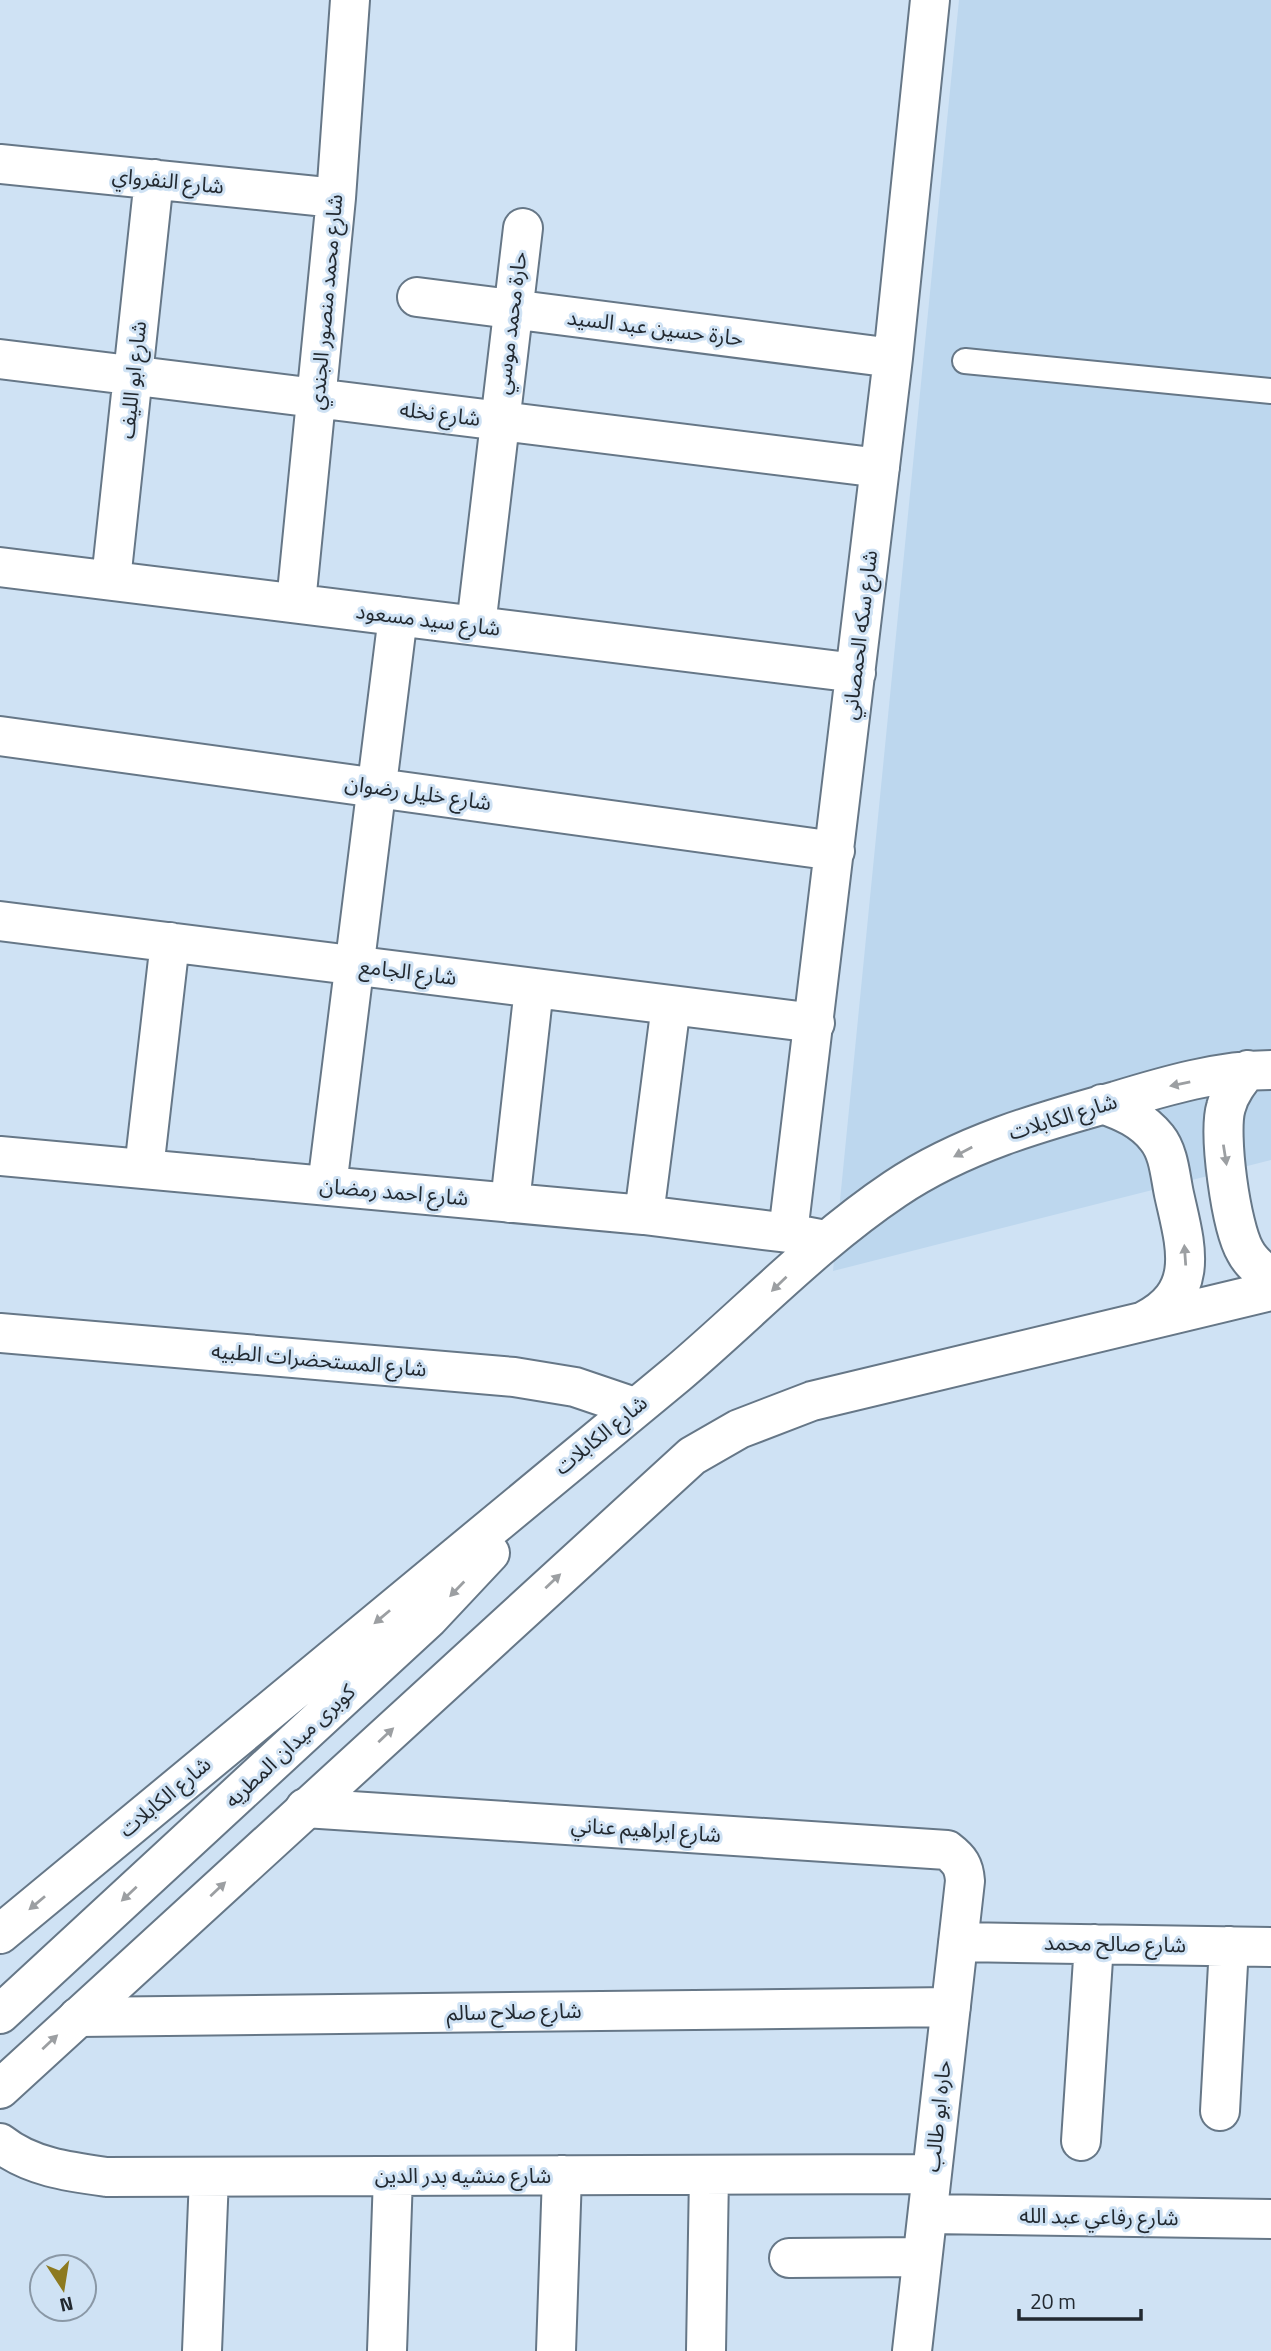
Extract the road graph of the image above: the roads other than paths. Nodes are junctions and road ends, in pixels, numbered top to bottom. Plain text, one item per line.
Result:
1 (350, 0) edge
2 (930, 0) edge
3 (0, 164) edge
4 (153, 179) junction
5 (336, 198) junction
6 (523, 228) dead end
7 (417, 297) dead end
8 (513, 310) junction
9 (893, 358) junction
10 (0, 359) edge
11 (965, 361) dead end
12 (134, 376) junction
13 (1271, 391) edge
14 (317, 398) junction
15 (500, 421) junction
16 (880, 468) junction
17 (0, 567) edge
18 (111, 580) junction
19 (296, 603) junction
20 (398, 616) junction
21 (476, 626) junction
22 (856, 673) junction
23 (0, 736) edge
24 (376, 788) junction
25 (835, 851) junction
26 (0, 921) edge
27 (170, 942) junction
28 (354, 965) junction
29 (534, 988) junction
30 (671, 1005) junction
31 (815, 1023) junction
32 (1260, 1070) edge
33 (1102, 1104) junction
34 (0, 1156) edge
35 (144, 1169) junction
36 (327, 1186) junction
37 (510, 1203) junction
38 (644, 1215) junction
39 (788, 1233) junction
40 (825, 1240) junction
41 (1271, 1278) edge
42 (1271, 1291) edge
43 (1135, 1325) junction
44 (0, 1333) edge
45 (634, 1407) junction
46 (566, 1464) junction
47 (305, 1808) junction
48 (964, 1881) joint
49 (0, 1934) edge
50 (958, 1942) junction
51 (1094, 1944) junction
52 (1229, 1946) junction
53 (1271, 1947) edge
54 (951, 2007) junction
55 (0, 2014) edge
56 (78, 2017) junction
57 (0, 2088) edge
58 (1220, 2110) dead end
59 (1081, 2141) dead end
60 (0, 2143) edge
61 (562, 2175) junction
62 (709, 2175) junction
63 (932, 2175) junction
64 (393, 2176) junction
65 (209, 2177) junction
66 (928, 2214) junction
67 (1271, 2220) edge
68 (922, 2256) junction
69 (789, 2258) dead end
70 (202, 2351) edge
71 (387, 2351) edge
72 (556, 2351) edge
73 (706, 2351) edge
74 (912, 2351) edge

1 - 5 street, شارع محمد منصور الجندي
2 - 9 street, شارع سكه الحمصاني
3 - 4 street, شارع النفرواي
4 - 5 street, شارع النفرواي
4 - 12 street, شارع ابو الليف
5 - 14 street, شارع محمد منصور الجندي
6 - 8 street, حارة محمد موسي
7 - 8 street, حارة حسين عبد السيد
8 - 9 street, حارة حسين عبد السيد
8 - 15 street, حارة محمد موسي
9 - 16 street, شارع سكه الحمصاني
10 - 12 street, شارع نخله
11 - 13 lane
12 - 14 street, شارع نخله
12 - 18 street, شارع ابو الليف
14 - 15 street, شارع نخله
14 - 19 street, شارع محمد منصور الجندي
15 - 16 street, شارع نخله
15 - 21 street, حارة محمد موسي
16 - 22 street, شارع سكه الحمصاني
17 - 18 street, شارع سيد مسعود
18 - 19 street, شارع سيد مسعود
19 - 20 street, شارع سيد مسعود
20 - 21 street, شارع سيد مسعود
20 - 24 street
21 - 22 street, شارع سيد مسعود
22 - 25 street, شارع سكه الحمصاني
23 - 24 street, شارع خليل رضوان
24 - 25 street, شارع خليل رضوان
24 - 28 street
25 - 31 street, شارع سكه الحمصاني
26 - 27 street, شارع الجامع
27 - 28 street, شارع الجامع
27 - 35 street
28 - 29 street, شارع الجامع
28 - 36 street
29 - 30 street, شارع الجامع
29 - 37 street
30 - 31 street, شارع الجامع
30 - 38 street
31 - 39 street, شارع سكه الحمصاني
32 -> 33 street, شارع الكابلات
32 -> 41 street
33 -> 40 street, شارع الكابلات
43 -> 33 street
34 - 35 street, شارع احمد رمضان
35 - 36 street, شارع احمد رمضان
36 - 37 street, شارع احمد رمضان
37 - 38 street, شارع احمد رمضان
38 - 39 street, شارع احمد رمضان
39 - 40 street
40 -> 45 street, شارع الكابلات
42 - 43 street
47 -> 43 street
44 - 45 street, شارع المستحضرات الطبيه
45 - 46 street, شارع الكابلات
46 -> 49 street, شارع الكابلات
46 -> 55 street, كوبرى ميدان المطريه
47 - 48 street, شارع ابراهيم عناني
56 -> 47 street
48 - 50 street, حاره ابو طالب
50 - 51 street, شارع صالح محمد
50 - 54 street, حاره ابو طالب
51 - 52 street, شارع صالح محمد
51 - 59 street
52 - 53 street, شارع صالح محمد
52 - 58 street
54 - 56 street, شارع صلاح سالم
54 - 63 street, حاره ابو طالب
57 -> 56 street
60 - 65 street, شارع منشيه بدر الدين
61 - 62 street, شارع منشيه بدر الدين
61 - 64 street, شارع منشيه بدر الدين
61 - 72 street
62 - 63 street, شارع منشيه بدر الدين
62 - 73 street
63 - 66 street, حاره ابو طالب
64 - 65 street, شارع منشيه بدر الدين
64 - 71 street
65 - 70 street
66 - 67 street, شارع رفاعي عبد الله
66 - 68 street, حاره ابو طالب
68 - 69 street
68 - 74 street, حاره ابو طالب

